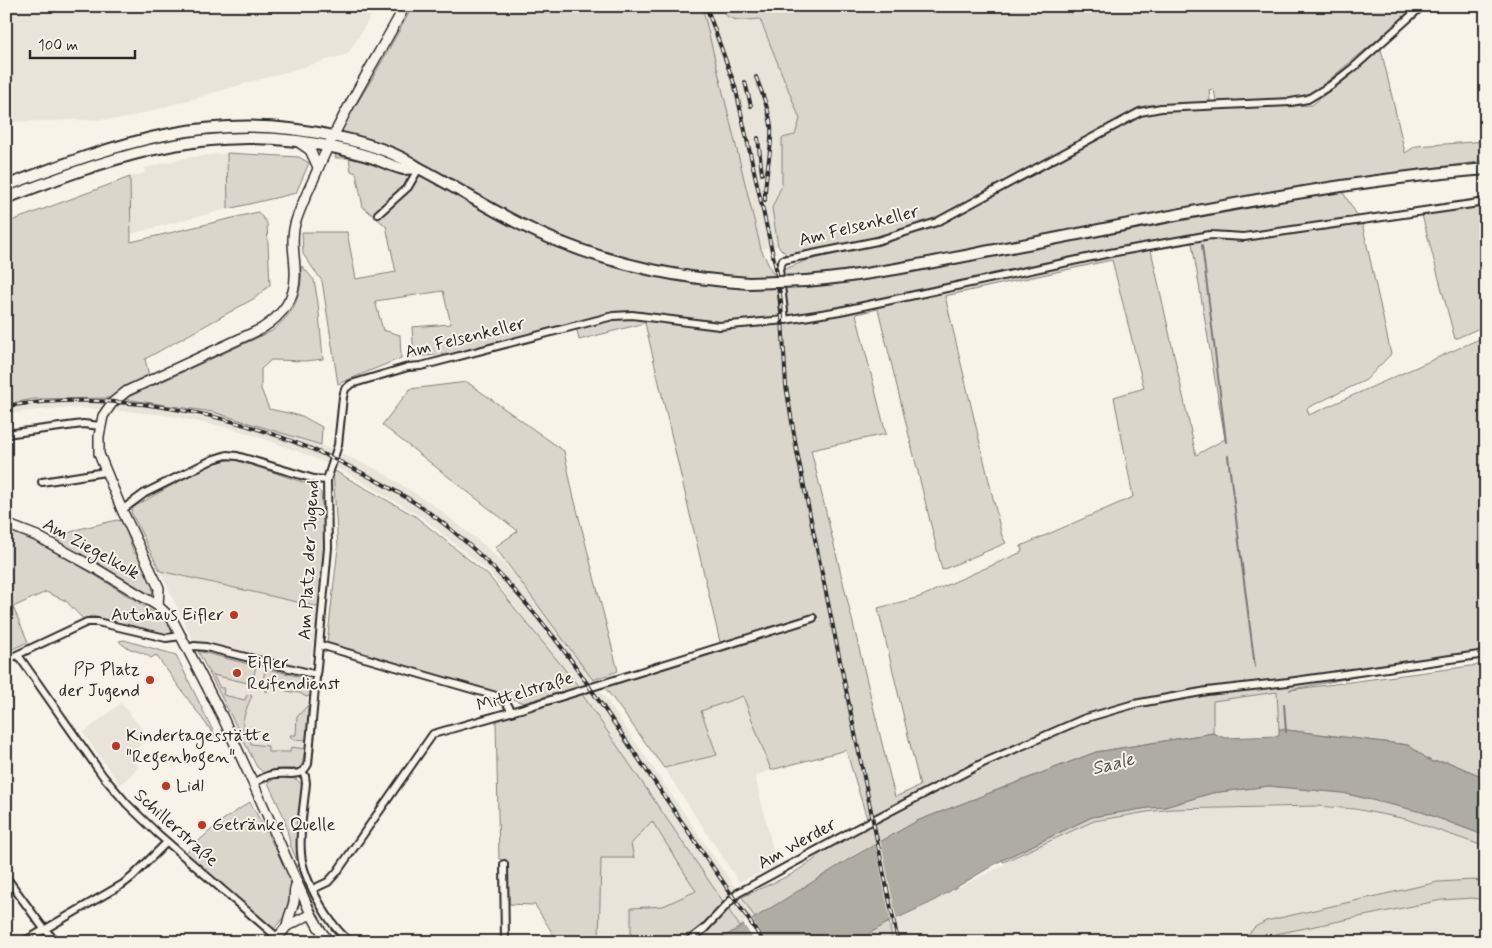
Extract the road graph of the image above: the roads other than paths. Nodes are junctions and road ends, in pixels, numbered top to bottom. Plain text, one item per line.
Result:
1 (405, 6) edge
2 (1422, 6) edge
3 (333, 135) junction
4 (297, 141) junction
5 (328, 146) junction
6 (318, 168) junction
7 (419, 168) junction
8 (1486, 169) edge
9 (6, 186) edge
10 (6, 198) edge
11 (1486, 202) edge
12 (378, 214) dead end
13 (785, 320) junction
14 (346, 389) joint
15 (101, 426) junction
16 (6, 434) edge
17 (105, 472) junction
18 (327, 480) junction
19 (42, 482) dead end
20 (122, 510) junction
21 (6, 524) edge
22 (158, 606) junction
23 (813, 618) dead end
24 (182, 636) junction
25 (320, 645) junction
26 (188, 648) junction
27 (1486, 654) edge
28 (18, 655) junction
29 (6, 660) edge
30 (317, 675) junction
31 (512, 712) junction
32 (302, 772) junction
33 (253, 783) junction
34 (167, 842) junction
35 (504, 864) dead end
36 (6, 877) edge
37 (297, 883) junction
38 (313, 889) junction
39 (311, 914) junction
40 (287, 926) junction
41 (44, 929) junction
42 (275, 939) edge
43 (23, 942) edge
44 (48, 942) edge
45 (57, 942) edge
46 (329, 942) edge
47 (351, 942) edge
48 (505, 942) edge
49 (687, 942) edge

1 - 3 street
2 - 13 street, Am Felsenkeller
3 - 5 street
3 - 7 main road
3 - 9 main road
4 - 5 main road
4 - 6 street
4 - 10 main road
5 - 6 street
5 - 7 main road
6 - 15 street
7 - 8 main road, bridge
7 - 12 street
11 - 13 street
13 - 14 street, Am Felsenkeller
14 - 18 street, Am Platz der Jugend
15 - 16 street
15 - 17 street
17 - 19 street
17 - 20 street
18 - 20 street
18 - 25 street, Am Platz der Jugend
20 - 22 street
21 - 22 street, Am Ziegelkolk
22 - 24 street
23 - 31 street, Mittelstraße
24 - 26 street
24 - 28 street
25 - 30 street, Am Platz der Jugend
25 - 31 street
26 - 30 street
26 - 33 street
27 - 49 street, Am Werder
28 - 29 street
28 - 34 street, Schillerstraße
30 - 32 street, Am Platz der Jugend
31 - 38 street, Mittelstraße
32 - 33 street
32 - 38 street, Am Platz der Jugend
33 - 37 street
34 - 41 street
34 - 42 street, Schillerstraße
35 - 48 street
36 - 41 street
37 - 39 street
37 - 40 street
38 - 47 street
39 - 40 street
39 - 46 street
40 - 42 street
41 - 43 street
41 - 44 street
41 - 45 street

